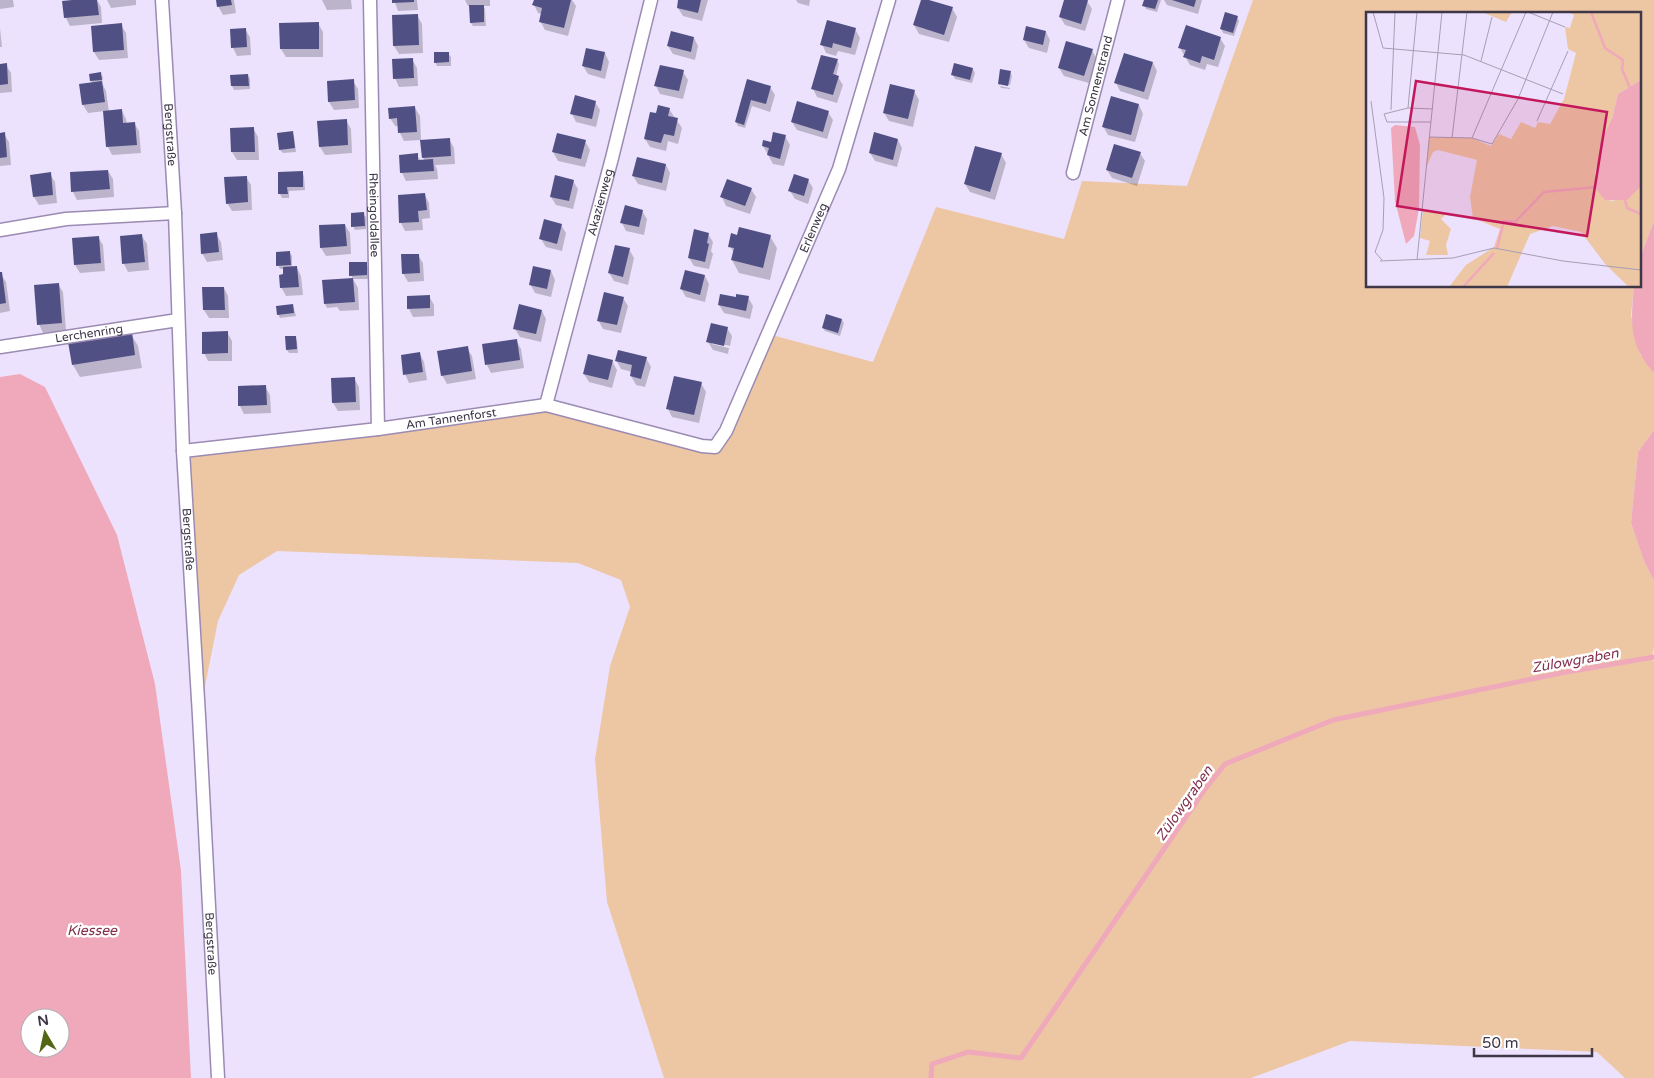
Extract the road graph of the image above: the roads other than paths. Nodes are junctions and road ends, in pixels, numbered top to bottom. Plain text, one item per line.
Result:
1 (162, 0) edge
2 (370, 0) edge
3 (651, 0) edge
4 (889, 0) edge
5 (1118, 0) edge
6 (1073, 173) dead end
7 (175, 213) junction
8 (0, 230) edge
9 (178, 320) junction
10 (0, 347) edge
11 (546, 405) junction
12 (378, 429) junction
13 (715, 446) joint
14 (184, 451) junction
15 (218, 1078) edge

1 - 7 street, Bergstraße
2 - 12 street, Rheingoldallee
3 - 11 street, Akazienweg
4 - 13 street, Erlenweg
5 - 6 street, Am Sonnenstrand
7 - 8 street
7 - 9 street, Bergstraße
9 - 10 street, Lerchenring
9 - 14 street, Bergstraße
11 - 12 street, Am Tannenforst
11 - 13 street, Am Tannenforst
12 - 14 street, Am Tannenforst
14 - 15 street, Bergstraße

